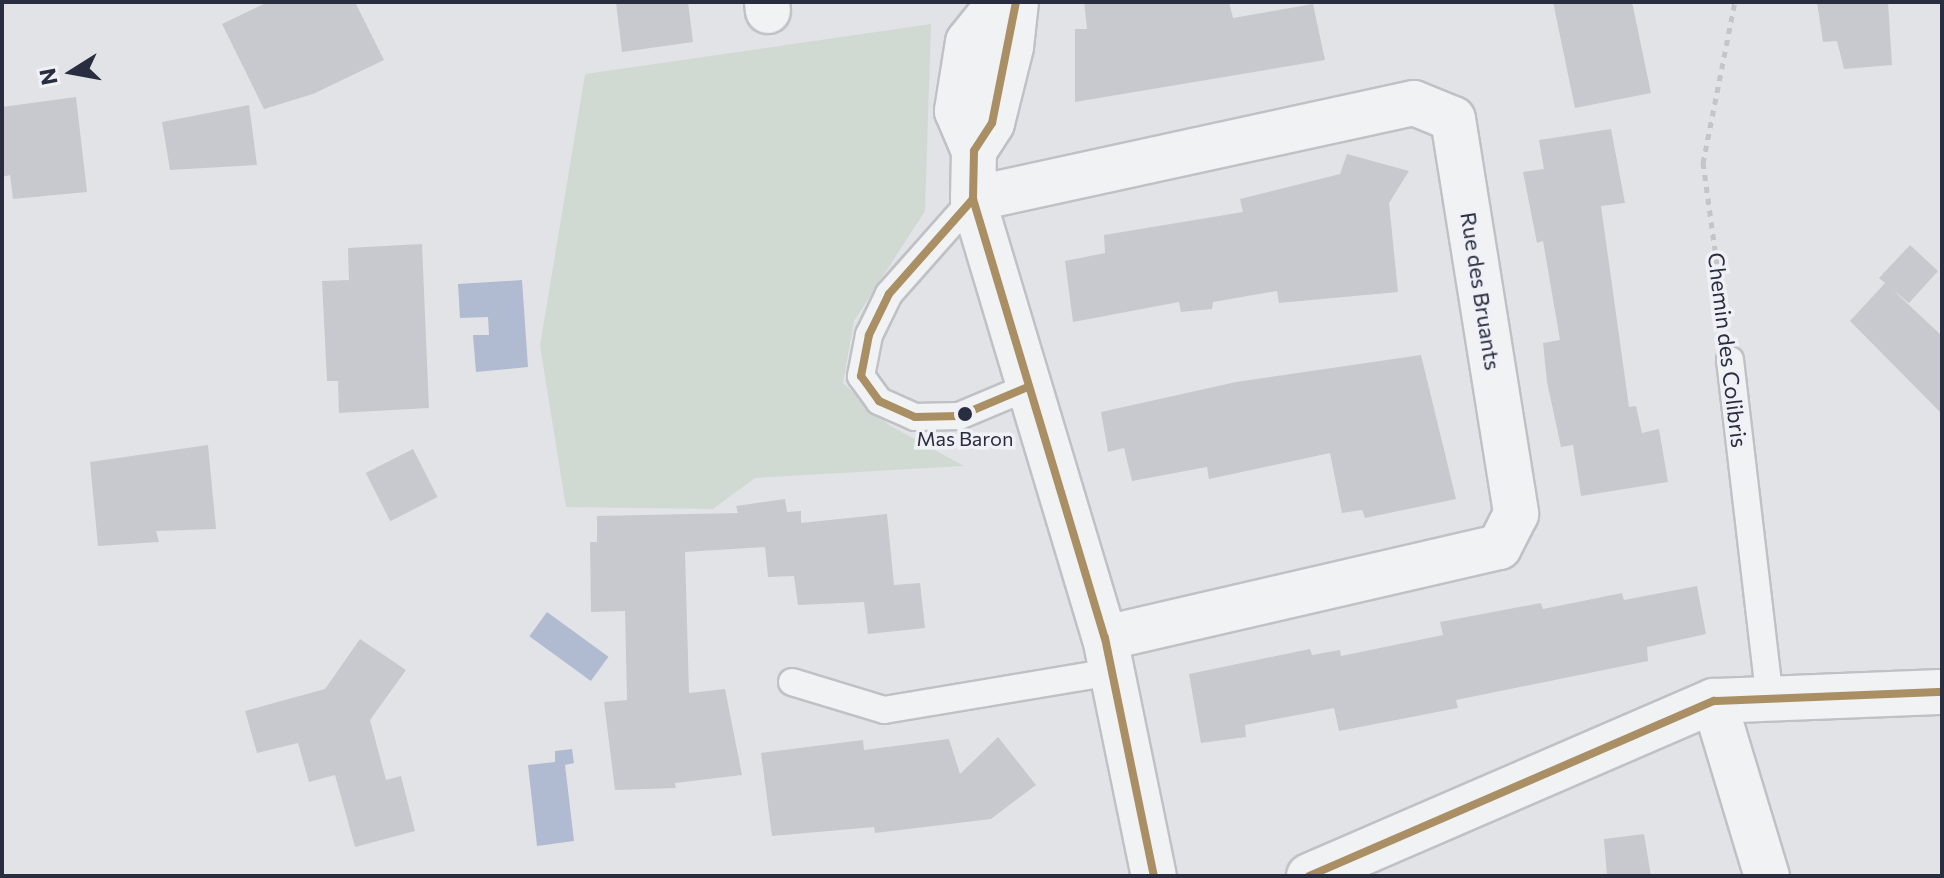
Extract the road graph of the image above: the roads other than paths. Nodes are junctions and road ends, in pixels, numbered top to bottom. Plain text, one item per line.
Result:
1 (1000, 2) edge
2 (1016, 2) edge
3 (974, 151) junction
4 (973, 199) junction
5 (1730, 360) road end
6 (1028, 387) junction
7 (1108, 655) junction
8 (792, 682) dead end
9 (1942, 692) edge
10 (1770, 700) junction
11 (1714, 701) junction
12 (1154, 876) edge
13 (1309, 876) edge
14 (1767, 876) edge

1 - 3 street
2 - 3 street
3 - 4 street
4 - 6 street
4 - 6 lane
4 - 7 street, Rue des Bruants
5 - 10 lane, Chemin des Colibris
6 - 7 street
7 - 8 lane
7 - 12 street
9 - 10 street
10 - 11 street
11 - 13 street
11 - 14 street

